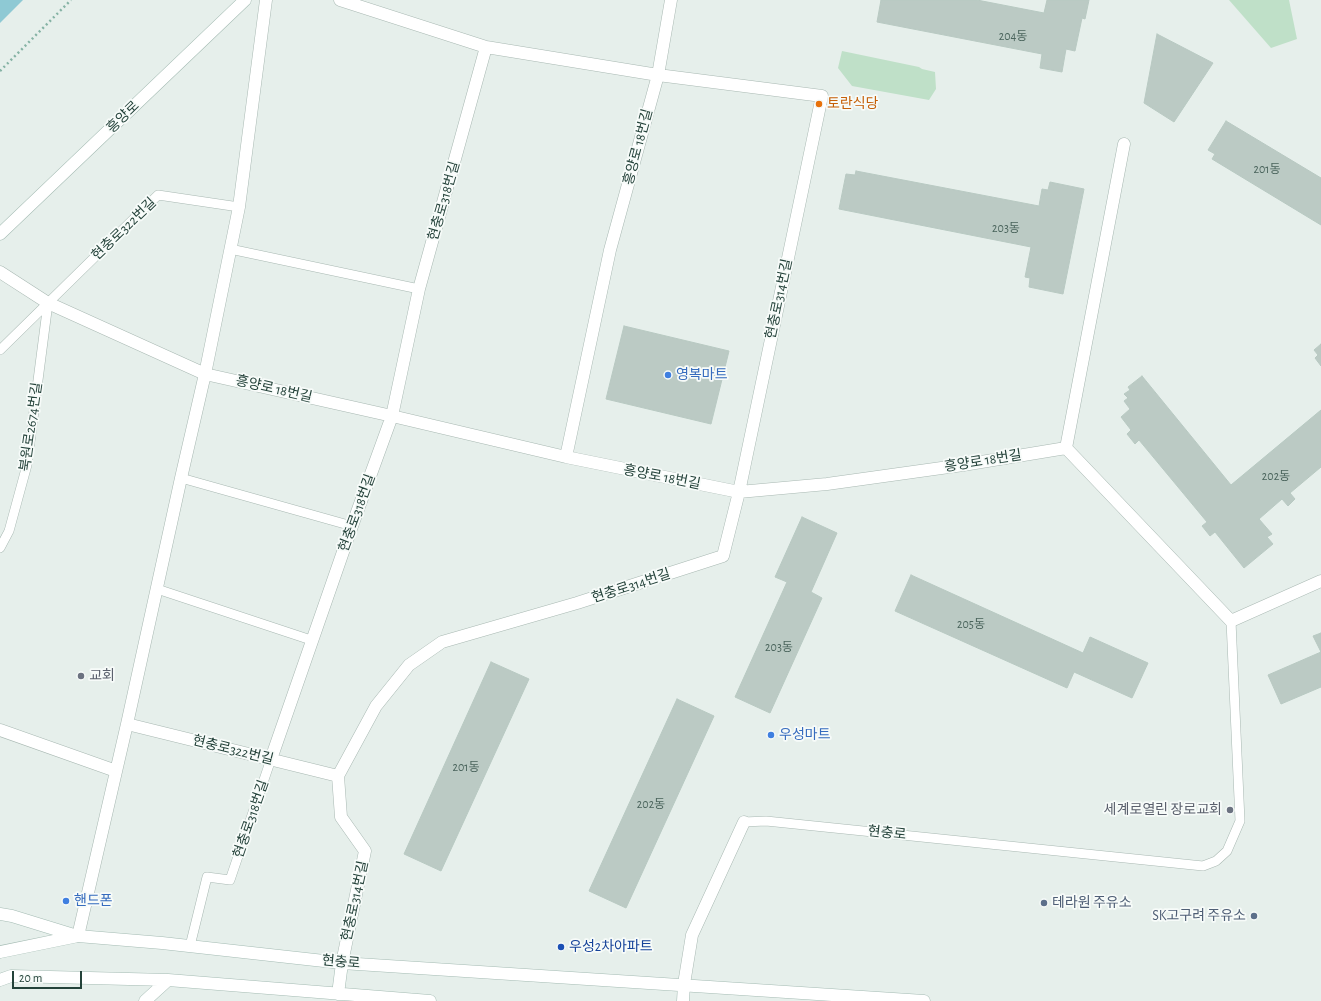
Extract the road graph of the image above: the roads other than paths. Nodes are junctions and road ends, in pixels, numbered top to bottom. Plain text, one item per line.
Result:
1 (245, 0) edge
2 (266, 0) edge
3 (340, 0) edge
4 (671, 0) edge
5 (486, 47) junction
6 (658, 75) junction
7 (1124, 144) dead end
8 (239, 208) junction
9 (0, 234) edge
10 (230, 249) junction
11 (0, 272) edge
12 (419, 289) junction
13 (48, 302) junction
14 (0, 350) edge
15 (205, 374) junction
16 (392, 416) junction
17 (1066, 448) junction
18 (566, 458) junction
19 (180, 478) junction
20 (739, 492) junction
21 (352, 526) junction
22 (0, 548) edge
23 (1321, 580) edge
24 (157, 589) junction
25 (1231, 621) junction
26 (311, 640) junction
27 (127, 724) junction
28 (0, 730) edge
29 (271, 759) junction
30 (116, 771) junction
31 (338, 776) junction
32 (744, 822) joint
33 (0, 914) edge
34 (78, 936) junction
35 (190, 946) junction
36 (0, 952) edge
37 (342, 962) junction
38 (0, 980) edge
39 (168, 980) junction
40 (684, 984) junction
41 (338, 998) edge
42 (145, 1001) edge
43 (430, 1001) edge
44 (684, 1001) edge
45 (924, 1001) edge

1 - 9 street, 흥양로
2 - 8 street
3 - 5 street
4 - 6 street, 흥양로 18번길
5 - 6 street
5 - 12 street, 현충로318번길
6 - 18 street, 흥양로 18번길
6 - 20 street, 현충로314번길
7 - 17 street
8 - 10 street
8 - 13 lane, 현충로322번길
10 - 12 lane
10 - 15 street
11 - 13 street, 흥양로 18번길
12 - 16 street, 현충로318번길
13 - 14 lane
13 - 15 street, 흥양로 18번길
13 - 22 lane, 북원로2674번길
15 - 16 street, 흥양로 18번길
15 - 19 street
16 - 18 street, 흥양로 18번길
16 - 21 street, 현충로318번길
17 - 20 street, 흥양로 18번길
17 - 25 street
18 - 20 street, 흥양로 18번길
19 - 21 lane
19 - 24 street
20 - 31 street, 현충로314번길
21 - 26 street, 현충로318번길
23 - 25 street
24 - 26 lane
24 - 27 street
25 - 32 lane, 현충로
26 - 29 street, 현충로318번길
27 - 29 street, 현충로322번길
27 - 30 street
28 - 30 street
29 - 31 street, 현충로322번길
29 - 35 lane, 현충로318번길
30 - 34 street
31 - 37 street, 현충로314번길
32 - 40 street, 현충로
33 - 34 street
34 - 35 street, 현충로
34 - 36 street, 현충로
35 - 37 street, 현충로
37 - 40 street, 현충로
37 - 41 street, 현충로314번길
38 - 39 street
39 - 41 street
39 - 42 street
40 - 44 street
40 - 45 street, 현충로
41 - 43 street

